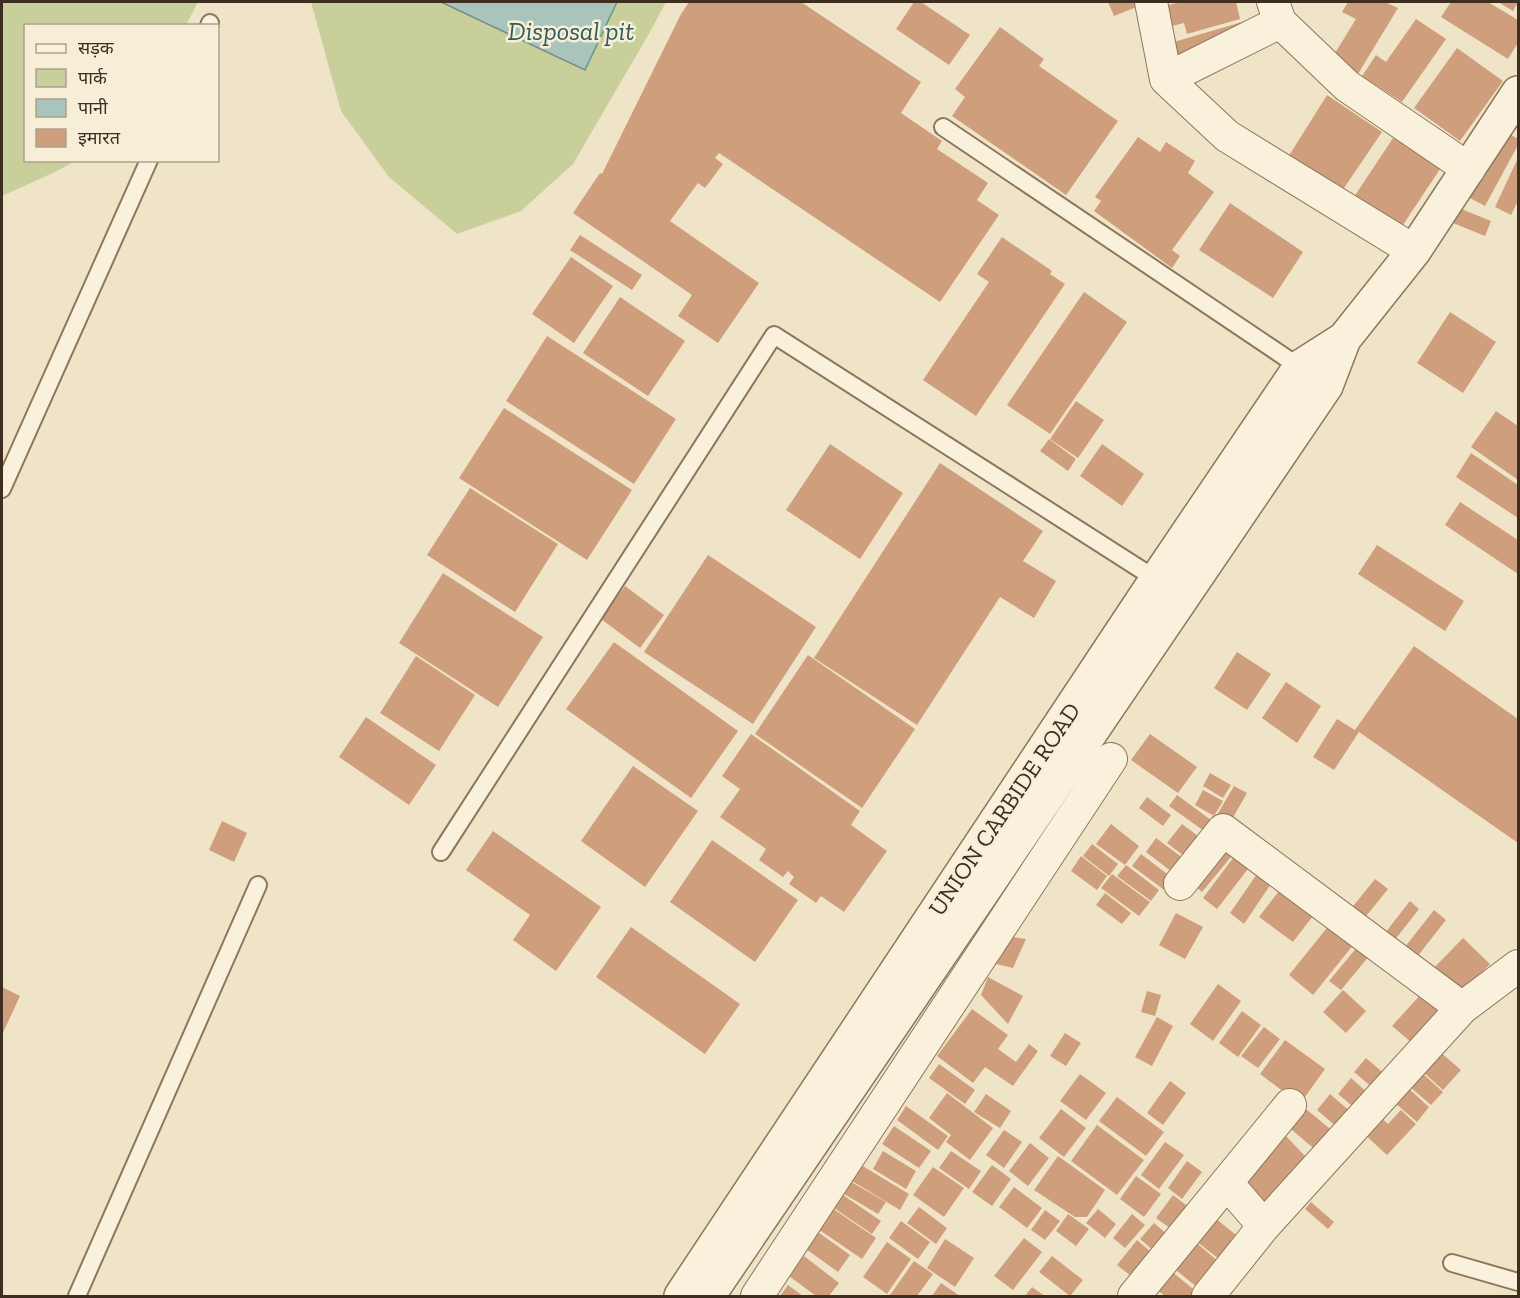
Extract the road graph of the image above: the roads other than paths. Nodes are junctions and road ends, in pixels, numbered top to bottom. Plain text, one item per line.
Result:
1 (1151, 2) edge
2 (1277, 12) edge
3 (1166, 79) junction
4 (1514, 107) edge
5 (943, 127) dead end
6 (148, 162) edge
7 (1469, 169) junction
8 (1414, 251) junction
9 (1344, 339) junction
10 (1300, 368) junction
11 (1326, 386) junction
12 (2, 489) edge
13 (1170, 588) junction
14 (1111, 759) dead end
15 (441, 852) dead end
16 (1180, 884) dead end
17 (258, 885) dead end
18 (1518, 966) edge
19 (1462, 1008) junction
20 (1290, 1105) dead end
21 (1227, 1183) junction
22 (1264, 1226) junction
23 (1452, 1263) dead end
24 (1518, 1282) edge
25 (77, 1296) edge
26 (681, 1296) edge
27 (708, 1296) edge
28 (757, 1296) edge
29 (1134, 1296) edge
30 (1208, 1296) edge

1 - 3 street
2 - 3 street
2 - 7 street
3 - 8 street
4 - 7 street, UNION CARBIDE ROAD
5 - 10 lane
6 - 12 lane
7 - 8 street, UNION CARBIDE ROAD
8 - 9 street, UNION CARBIDE ROAD
9 - 10 street, UNION CARBIDE ROAD
9 - 11 street, UNION CARBIDE ROAD
10 - 11 lane
10 - 13 street, UNION CARBIDE ROAD
11 - 13 street, UNION CARBIDE ROAD
13 - 15 lane
13 - 26 street, UNION CARBIDE ROAD
13 - 27 street, UNION CARBIDE ROAD
14 - 28 street
16 - 19 street
17 - 25 lane
18 - 19 street
19 - 22 street
20 - 21 street
21 - 22 street
21 - 29 street
22 - 30 street
23 - 24 lane

